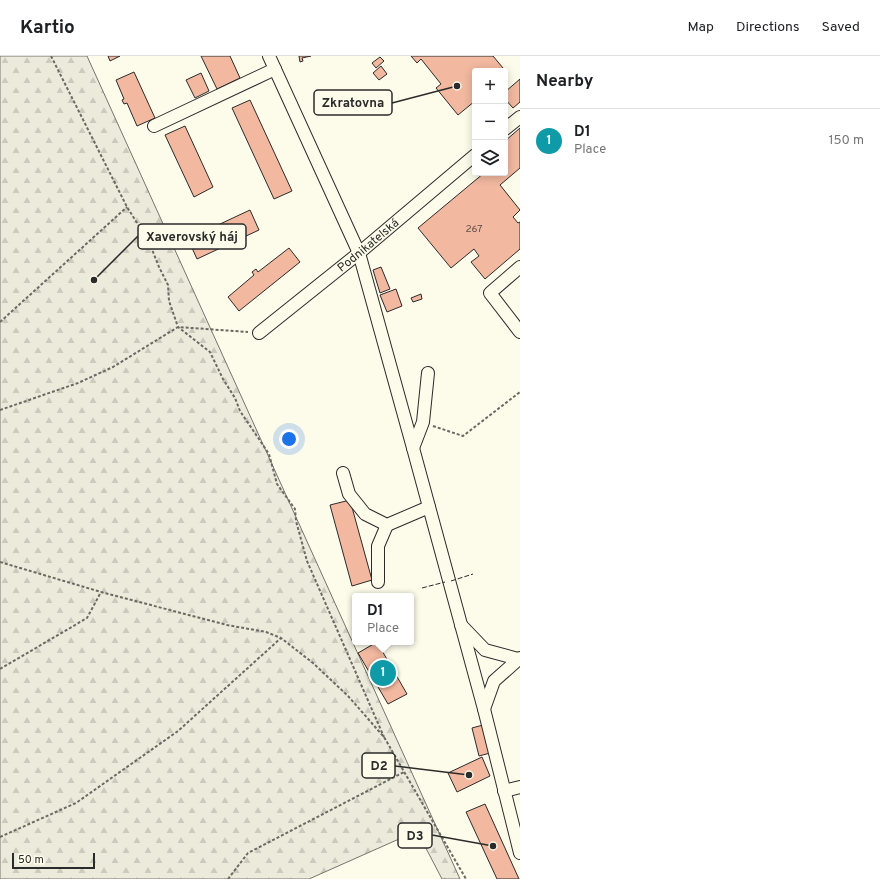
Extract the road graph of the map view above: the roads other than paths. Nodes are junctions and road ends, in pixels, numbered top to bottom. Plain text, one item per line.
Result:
1 (269, 56) edge
2 (275, 69) junction
3 (520, 117) edge
4 (154, 126) dead end
5 (508, 127) edge
6 (472, 158) edge
7 (359, 253) junction
8 (520, 267) edge
9 (520, 332) edge
10 (258, 333) road end
11 (428, 373) dead end
12 (413, 448) junction
13 (343, 473) dead end
14 (429, 507) junction
15 (387, 525) junction
16 (378, 582) dead end
17 (460, 625) junction
18 (519, 658) edge
19 (484, 710) junction
20 (520, 787) edge
21 (504, 791) junction
22 (520, 853) edge

1 - 2 lane
2 - 4 lane
2 - 7 lane
3 - 5 lane
6 - 7 lane, Podnikatelská
7 - 10 lane, Podnikatelská
7 - 12 lane
8 - 9 lane
11 - 12 lane
12 - 14 lane
13 - 15 lane
14 - 15 lane
14 - 17 lane
15 - 16 lane
17 - 18 lane
17 - 19 lane
18 - 19 lane
19 - 21 lane
20 - 21 lane
21 - 22 lane

